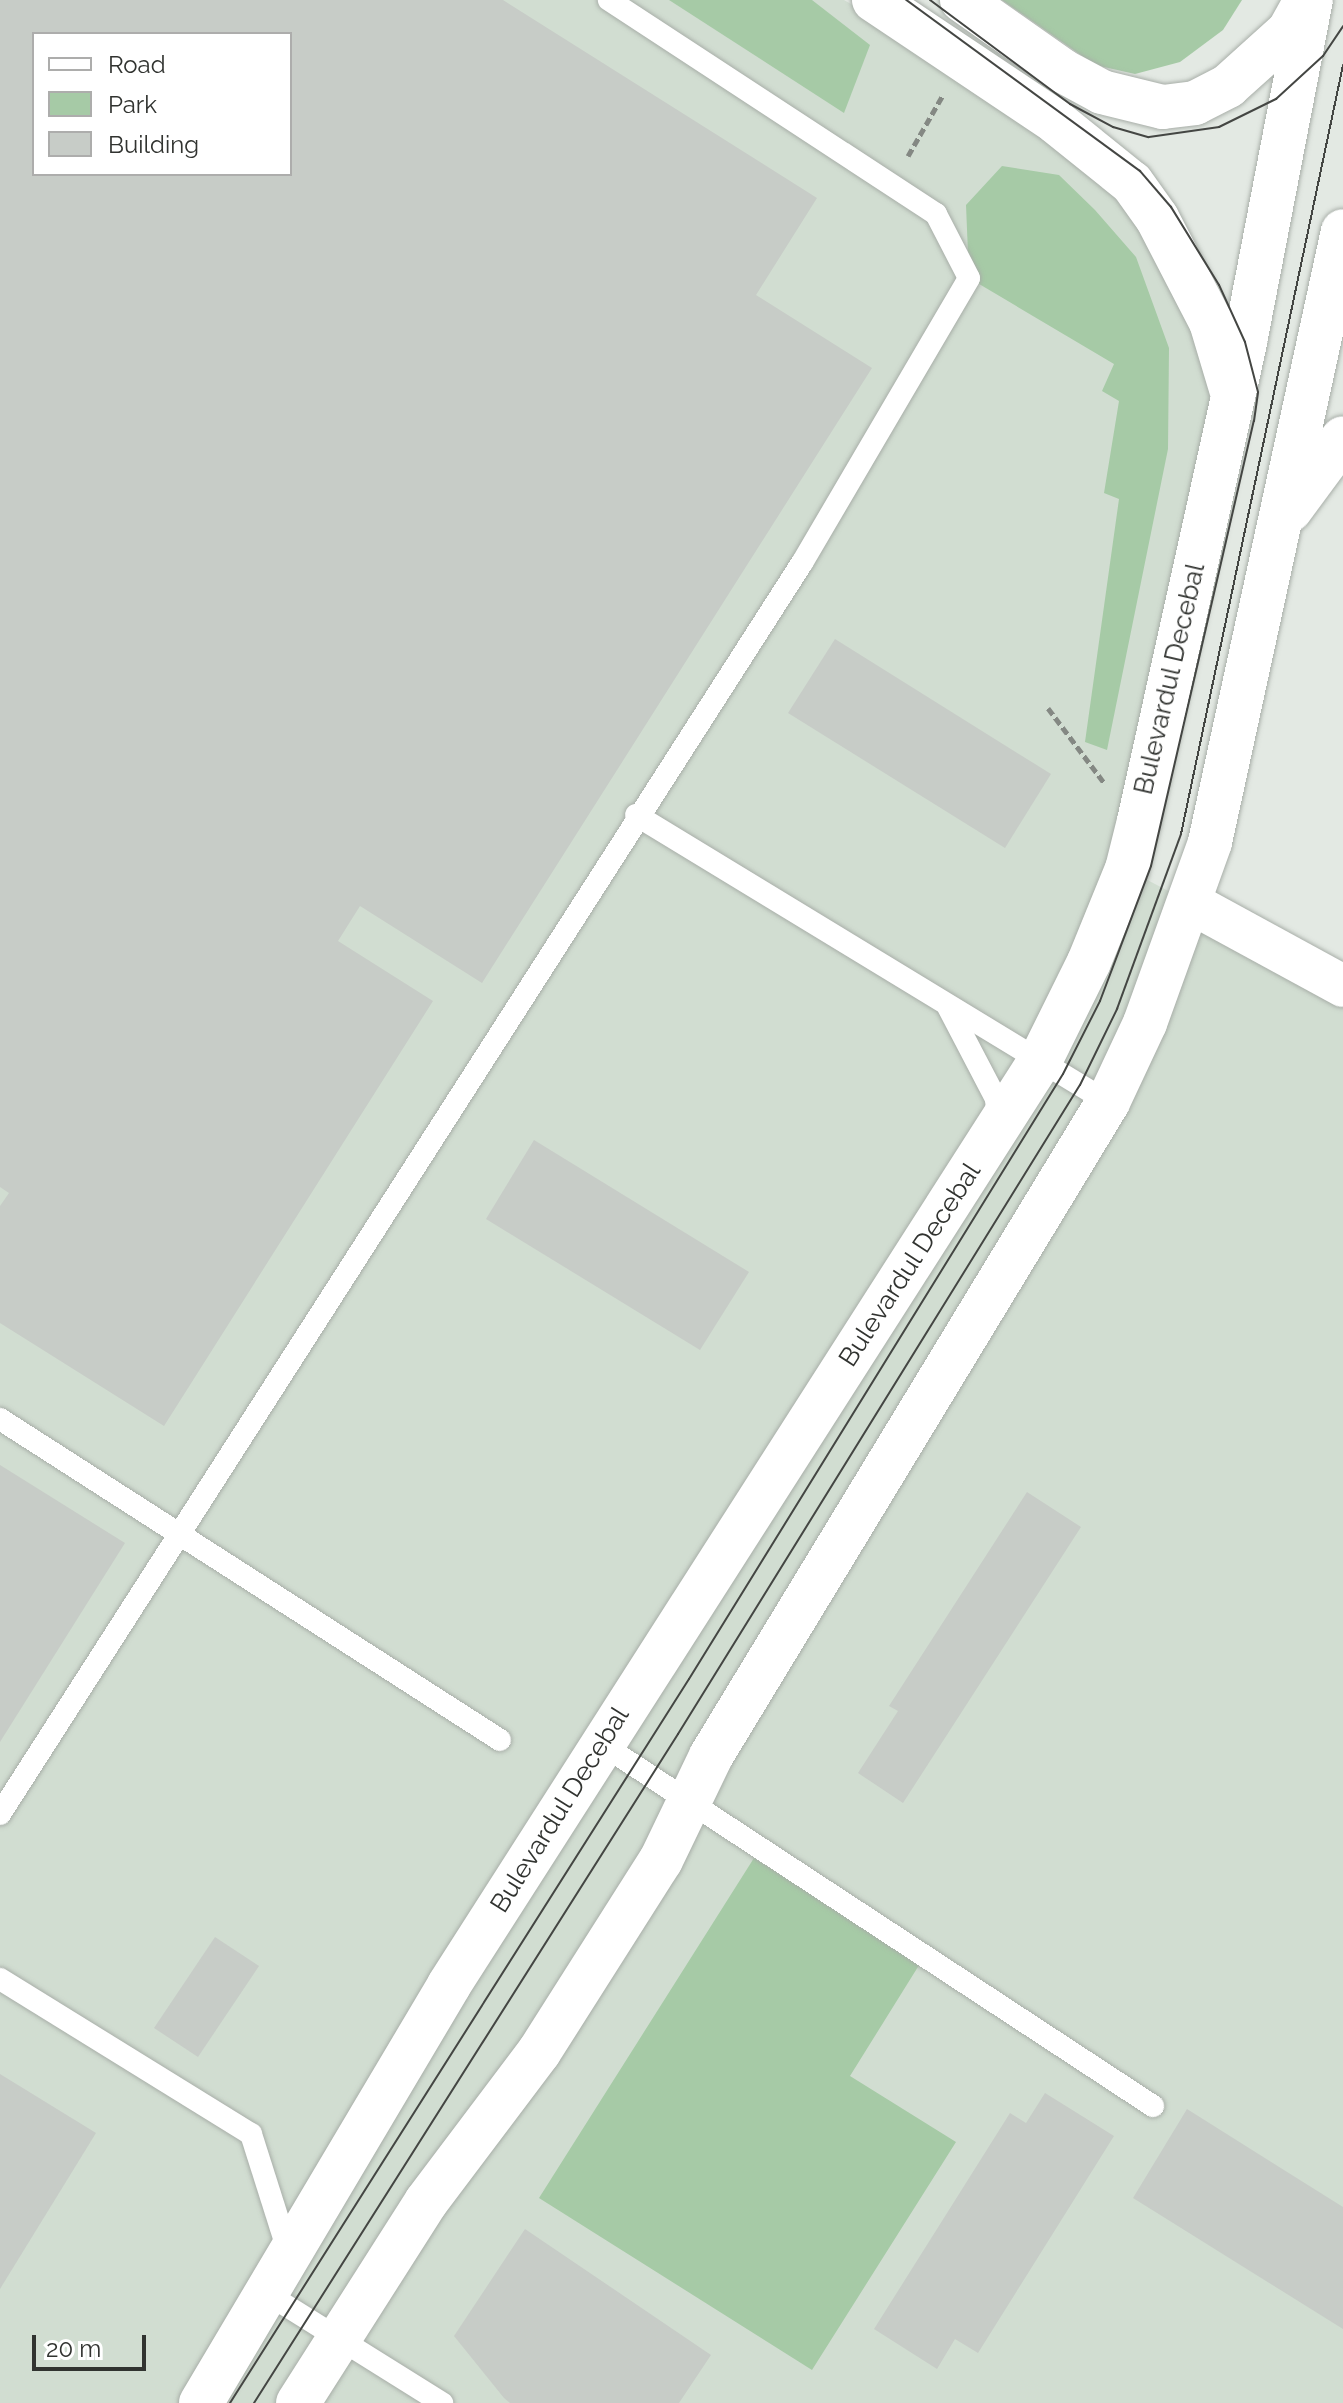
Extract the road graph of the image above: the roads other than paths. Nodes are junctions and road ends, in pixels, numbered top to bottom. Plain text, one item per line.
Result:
1 (609, 0) edge
2 (874, 0) edge
3 (962, 0) edge
4 (1309, 0) edge
5 (1343, 231) edge
6 (1233, 395) junction
7 (1343, 438) edge
8 (1277, 528) junction
9 (636, 815) junction
10 (1191, 903) junction
11 (1343, 986) edge
12 (946, 1003) junction
13 (1040, 1061) junction
14 (1108, 1102) junction
15 (999, 1126) junction
16 (0, 1419) edge
17 (178, 1531) junction
18 (500, 1740) dead end
19 (603, 1745) junction
20 (689, 1802) junction
21 (0, 1814) edge
22 (0, 1979) edge
23 (1153, 2106) dead end
24 (289, 2254) junction
25 (266, 2293) junction
26 (339, 2339) junction
27 (201, 2403) edge
28 (298, 2403) edge
29 (442, 2403) edge

1 - 9 lane
2 - 6 main road
3 - 4 main road
4 - 6 main road, Bulevardul Decebal
5 - 8 main road
6 - 13 main road, Bulevardul Decebal
7 - 8 main road
8 - 10 main road
9 - 12 lane
9 - 17 lane
10 - 11 street
10 - 14 main road
12 - 13 lane
12 - 15 lane
13 - 14 lane
13 - 15 main road, Bulevardul Decebal
14 - 20 main road
15 - 19 main road, Bulevardul Decebal
16 - 17 lane
17 - 18 lane
17 - 21 lane
19 - 20 lane
19 - 24 main road, Bulevardul Decebal
20 - 23 lane
20 - 26 main road
22 - 24 lane
24 - 25 main road, Bulevardul Decebal
25 - 26 lane
25 - 27 main road, Bulevardul Decebal
26 - 28 main road
26 - 29 lane

